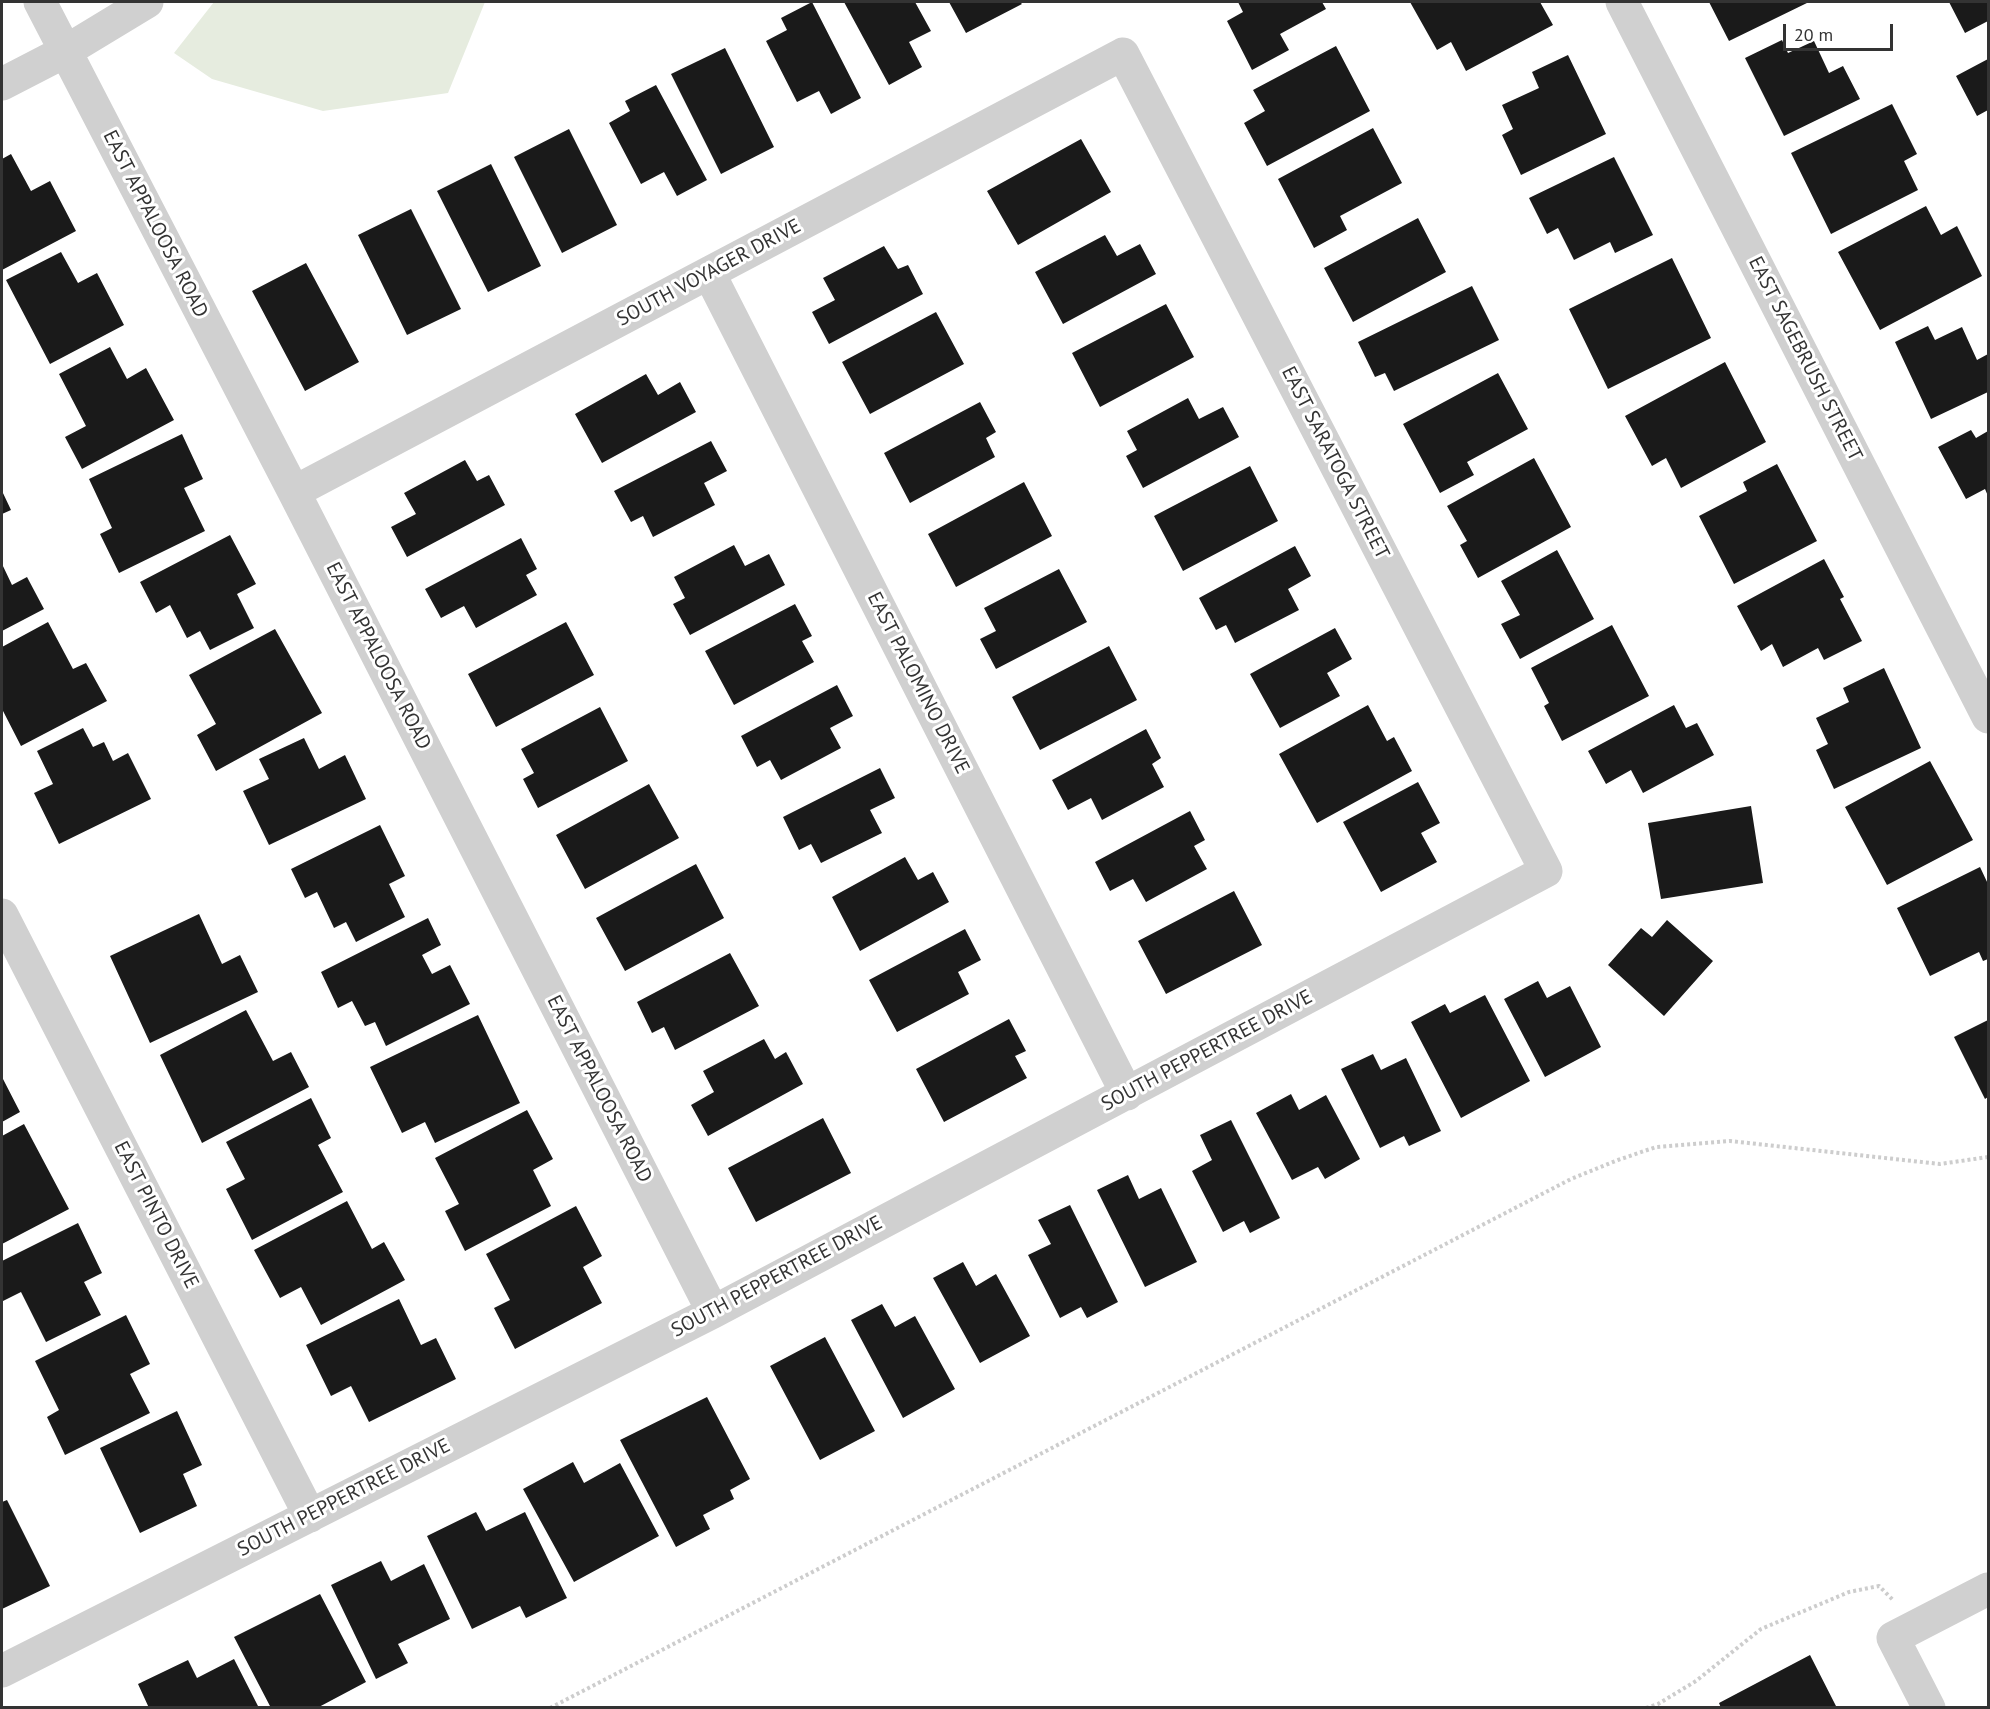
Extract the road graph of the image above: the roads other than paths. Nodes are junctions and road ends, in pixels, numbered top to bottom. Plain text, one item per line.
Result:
1 (40, 2) edge
2 (147, 2) edge
3 (1622, 2) edge
4 (66, 51) junction
5 (1123, 54) joint
6 (2, 84) edge
7 (709, 273) junction
8 (294, 492) junction
9 (1989, 717) edge
10 (1546, 871) joint
11 (2, 915) edge
12 (1127, 1094) junction
13 (713, 1312) junction
14 (310, 1516) junction
15 (1989, 1589) edge
16 (2, 1671) edge
17 (1929, 1707) edge

1 - 4 street, EAST APPALOOSA ROAD
2 - 4 street
3 - 9 street, EAST SAGEBRUSH STREET
4 - 6 street
4 - 8 street, EAST APPALOOSA ROAD
5 - 7 street, SOUTH VOYAGER DRIVE
5 - 10 street, EAST SARATOGA STREET
7 - 8 street, SOUTH VOYAGER DRIVE
7 - 12 street, EAST PALOMINO DRIVE
8 - 13 street, EAST APPALOOSA ROAD
10 - 12 street, SOUTH PEPPERTREE DRIVE
11 - 14 street, EAST PINTO DRIVE
12 - 13 street, SOUTH PEPPERTREE DRIVE
13 - 14 street, SOUTH PEPPERTREE DRIVE
14 - 16 street, SOUTH PEPPERTREE DRIVE
15 - 17 street

